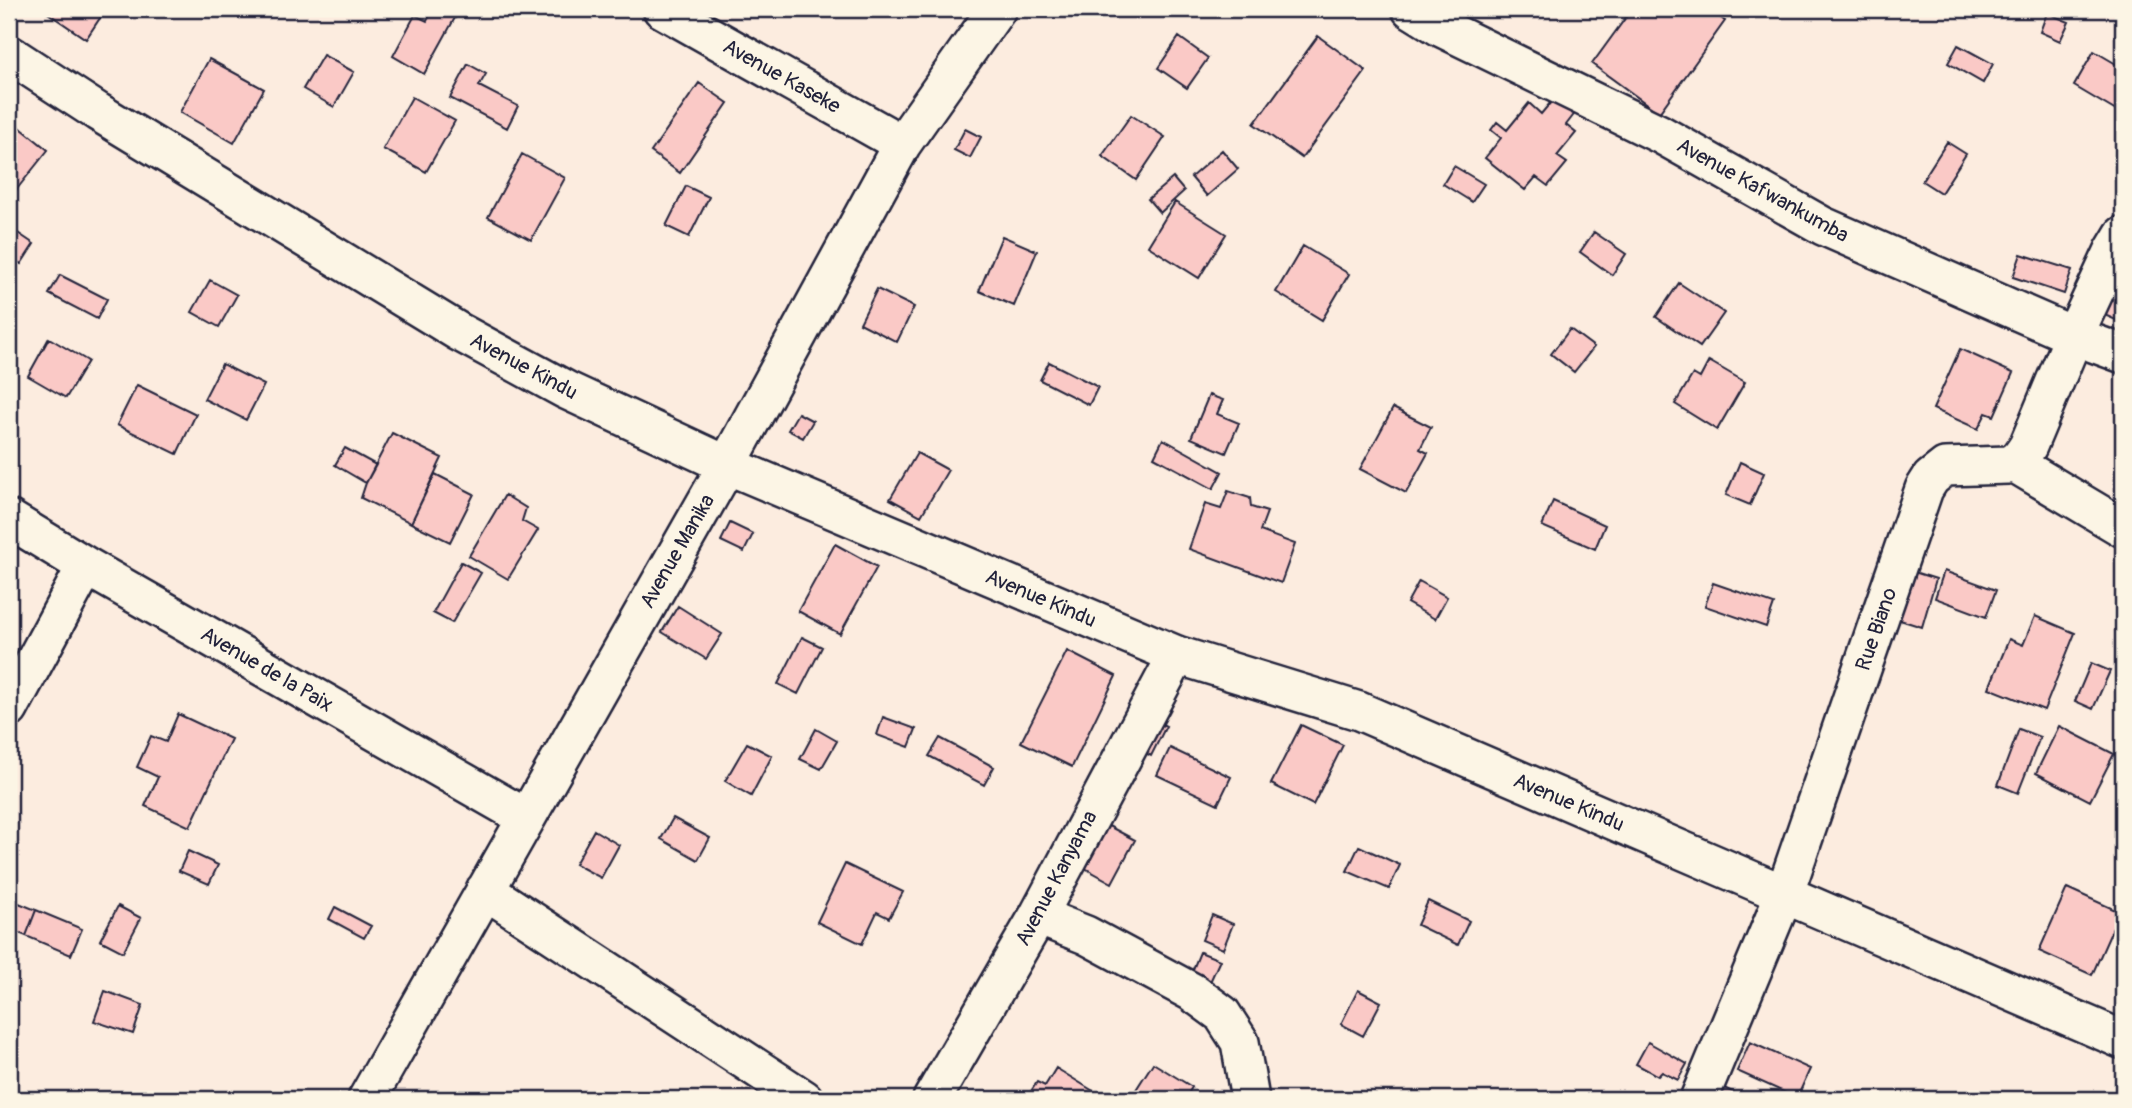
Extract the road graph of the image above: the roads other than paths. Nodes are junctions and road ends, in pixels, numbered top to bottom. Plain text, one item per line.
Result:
1 (662, 9) edge
2 (997, 9) edge
3 (1411, 9) edge
4 (9, 54) edge
5 (902, 144) junction
6 (2123, 235) edge
7 (2074, 336) junction
8 (2123, 354) edge
9 (2014, 463) junction
10 (727, 465) junction
11 (9, 519) edge
12 (2123, 528) edge
13 (86, 566) junction
14 (1177, 655) junction
15 (9, 709) edge
16 (525, 817) junction
17 (485, 890) junction
18 (1784, 895) junction
19 (1038, 916) junction
20 (2123, 1040) edge
21 (367, 1099) edge
22 (804, 1099) edge
23 (932, 1099) edge
24 (1250, 1099) edge
25 (1699, 1099) edge

1 - 5 street, Avenue Kaseke
2 - 5 street, Avenue Manika
3 - 7 street, Avenue Kafwankumba
4 - 10 street, Avenue Kindu
5 - 10 street, Avenue Manika
6 - 7 street
7 - 8 street, Avenue Kafwankumba
7 - 9 street
9 - 12 street
9 - 18 street, Rue Biano
10 - 14 street, Avenue Kindu
10 - 16 street, Avenue Manika
11 - 13 street, Avenue de la Paix
13 - 15 street
13 - 16 street, Avenue de la Paix
14 - 18 street, Avenue Kindu
14 - 19 street, Avenue Kanyama
16 - 17 street, Avenue Manika
17 - 21 street, Avenue Manika
17 - 22 street
18 - 20 street, Avenue Kindu
18 - 25 street, Rue Biano
19 - 23 street, Avenue Kanyama
19 - 24 street

